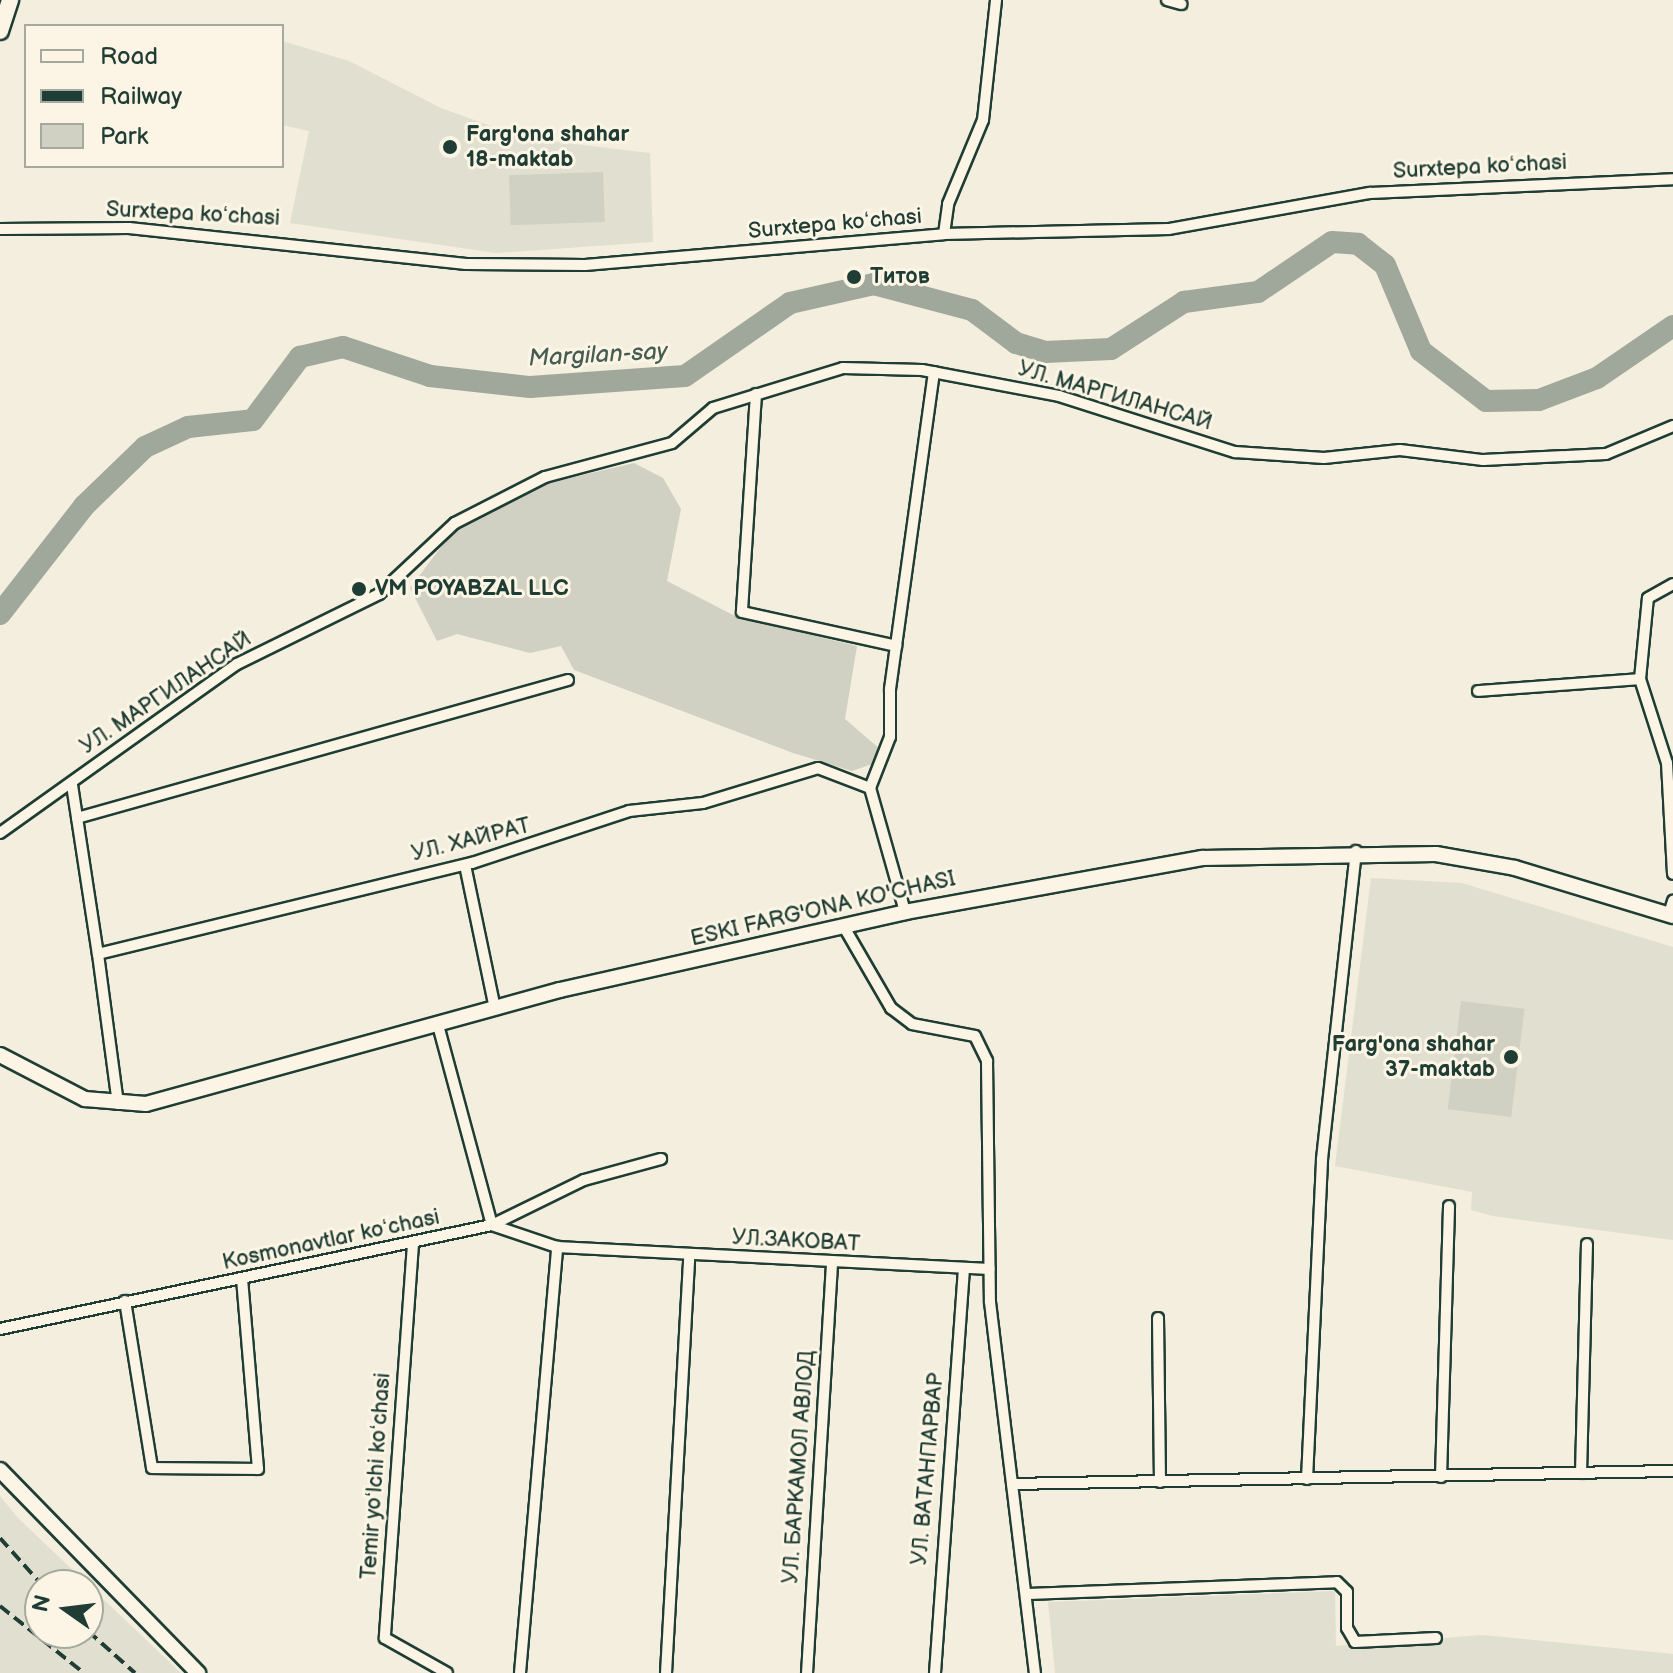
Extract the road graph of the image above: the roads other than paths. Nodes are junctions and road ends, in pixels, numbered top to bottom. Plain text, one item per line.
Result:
1 (10, 0) edge
2 (996, 0) edge
3 (1167, 0) edge
4 (1181, 4) dead end
5 (0, 31) edge
6 (1673, 179) edge
7 (0, 229) edge
8 (944, 234) junction
9 (934, 372) junction
10 (756, 394) junction
11 (1673, 426) edge
12 (1673, 584) edge
13 (896, 646) junction
14 (1640, 679) junction
15 (568, 680) dead end
16 (1478, 691) dead end
17 (72, 785) junction
18 (870, 788) junction
19 (77, 818) junction
20 (0, 833) edge
21 (1356, 850) junction
22 (465, 865) junction
23 (1673, 874) edge
24 (1672, 910) edge
25 (905, 912) junction
26 (844, 927) junction
27 (98, 954) junction
28 (495, 1008) junction
29 (438, 1025) junction
30 (0, 1055) edge
31 (118, 1104) junction
32 (661, 1159) dead end
33 (1449, 1206) dead end
34 (492, 1225) junction
35 (413, 1244) junction
36 (1587, 1244) dead end
37 (557, 1247) junction
38 (689, 1256) junction
39 (832, 1263) junction
40 (964, 1268) junction
41 (989, 1269) junction
42 (242, 1280) junction
43 (125, 1301) junction
44 (1158, 1318) dead end
45 (0, 1329) edge
46 (0, 1470) edge
47 (1673, 1471) edge
48 (1581, 1473) junction
49 (1441, 1477) junction
50 (1307, 1479) junction
51 (1160, 1482) junction
52 (1012, 1484) junction
53 (1028, 1594) junction
54 (1436, 1638) dead end
55 (198, 1673) edge
56 (447, 1673) edge
57 (520, 1673) edge
58 (666, 1673) edge
59 (807, 1673) edge
60 (935, 1673) edge
61 (1035, 1673) edge

1 - 5 main road
2 - 8 street
3 - 4 street
6 - 8 street, Surxtepa koʻchasi
7 - 8 street, Surxtepa koʻchasi
9 - 10 street, УЛ. МАРГИЛАНСАЙ
9 - 11 street, УЛ. МАРГИЛАНСАЙ
9 - 13 street
10 - 13 street
10 - 17 street, УЛ. МАРГИЛАНСАЙ
12 - 14 street
13 - 18 street
14 - 16 street
14 - 23 street
15 - 19 street
17 - 19 street
17 - 20 street, УЛ. МАРГИЛАНСАЙ
18 - 22 street, УЛ. ХАЙРАТ
18 - 25 street
19 - 27 street
21 - 24 main road, ESKI FARG'ONA KO'CHASI
21 - 25 main road, ESKI FARG'ONA KO'CHASI
21 - 50 street
22 - 27 street, УЛ. ХАЙРАТ
22 - 28 street
25 - 26 main road, ESKI FARG'ONA KO'CHASI
26 - 28 main road, ESKI FARG'ONA KO'CHASI
26 - 41 street
27 - 31 street
28 - 29 main road, ESKI FARG'ONA KO'CHASI
29 - 31 main road, ESKI FARG'ONA KO'CHASI
29 - 34 street
30 - 31 main road, ESKI FARG'ONA KO'CHASI
32 - 34 street, Kosmonavtlar koʻchasi
33 - 49 street
34 - 35 street, Kosmonavtlar koʻchasi
34 - 37 street, УЛ.ЗАКОВАТ
35 - 42 street, Kosmonavtlar koʻchasi
35 - 56 street, Temir yoʻlchi koʻchasi
36 - 48 street
37 - 38 street, УЛ.ЗАКОВАТ
37 - 57 street
38 - 39 street, УЛ.ЗАКОВАТ
38 - 58 street
39 - 40 street, УЛ.ЗАКОВАТ
39 - 59 street, УЛ. БАРКАМОЛ АВЛОД
40 - 41 street, УЛ.ЗАКОВАТ
40 - 60 street, УЛ. ВАТАНПАРВАР
41 - 52 street
42 - 43 street, Kosmonavtlar koʻchasi
42 - 43 street
43 - 45 street, Kosmonavtlar koʻchasi
44 - 51 street
46 - 55 main road
47 - 48 street
48 - 49 street
49 - 50 street
50 - 51 street
51 - 52 street
52 - 53 street
53 - 54 street
53 - 61 street

